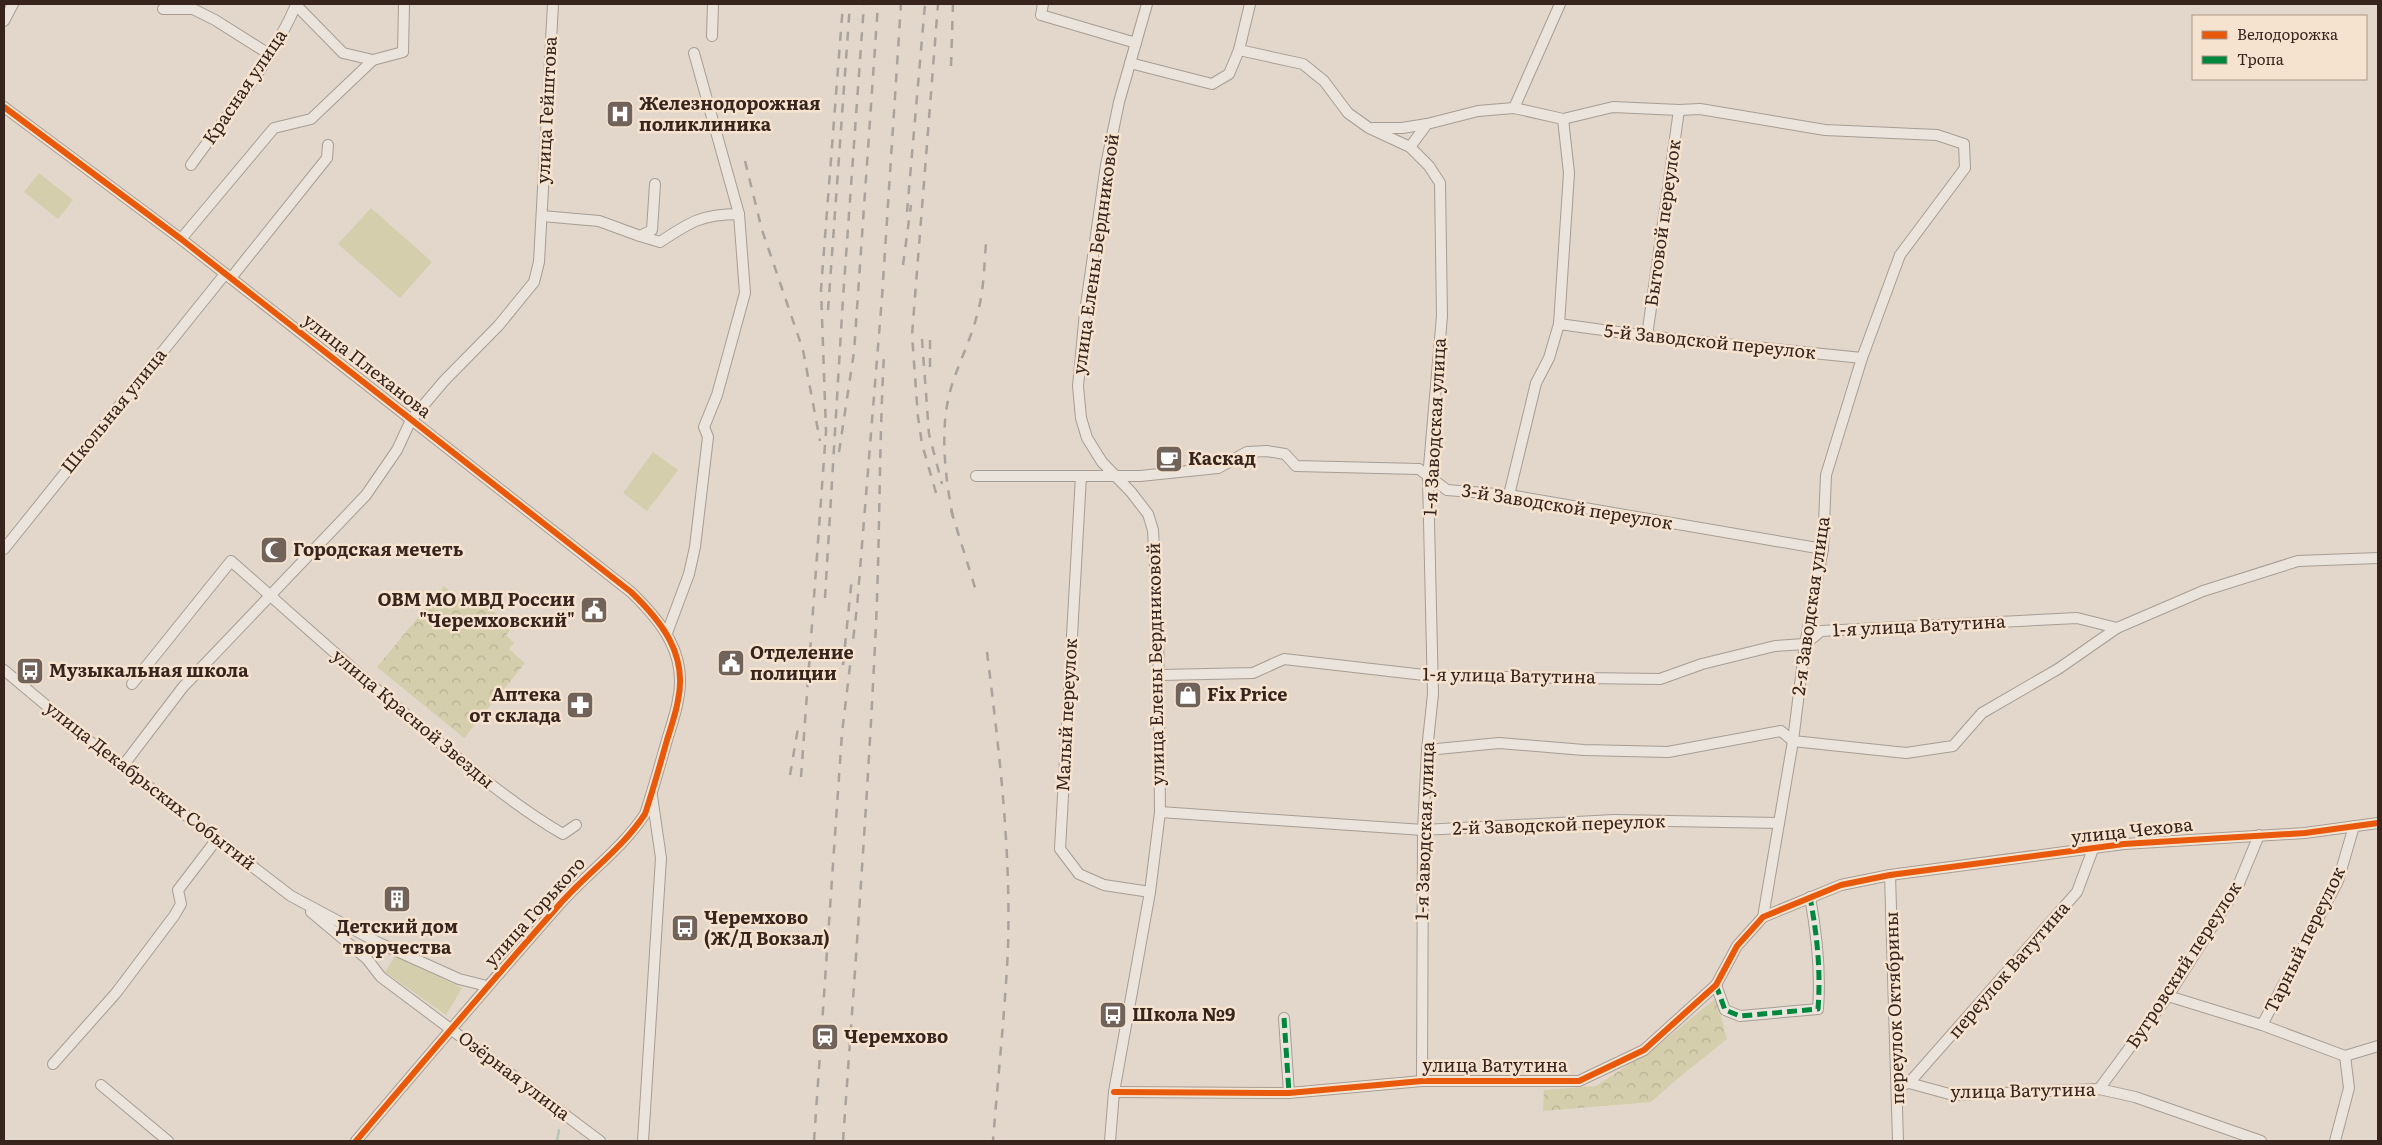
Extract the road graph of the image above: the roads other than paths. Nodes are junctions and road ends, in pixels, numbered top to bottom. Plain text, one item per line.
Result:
1 (14, 4) edge
2 (296, 4) edge
3 (404, 4) edge
4 (553, 4) edge
5 (713, 4) edge
6 (1043, 4) edge
7 (1147, 4) edge
8 (1250, 4) edge
9 (1560, 4) edge
10 (163, 8) dead end
11 (4, 21) edge
12 (712, 36) dead end
13 (1136, 43) junction
14 (1239, 50) junction
15 (694, 53) dead end
16 (269, 54) junction
17 (372, 60) junction
18 (1130, 63) junction
19 (4, 107) edge
20 (1514, 108) junction
21 (1679, 110) junction
22 (1563, 119) junction
23 (1426, 124) junction
24 (1369, 128) junction
25 (328, 146) dead end
26 (1410, 147) junction
27 (192, 165) dead end
28 (655, 184) dead end
29 (739, 214) junction
30 (542, 216) junction
31 (640, 236) junction
32 (181, 239) junction
33 (228, 276) junction
34 (1559, 324) junction
35 (1647, 336) junction
36 (1862, 358) junction
37 (411, 420) junction
38 (976, 476) dead end
39 (1081, 476) junction
40 (1117, 476) junction
41 (1428, 478) junction
42 (1509, 495) junction
43 (4, 548) edge
44 (1822, 549) junction
45 (2378, 558) edge
46 (270, 595) junction
47 (2117, 628) junction
48 (667, 633) junction
49 (1805, 644) junction
50 (4, 670) edge
51 (679, 675) joint
52 (1160, 675) junction
53 (1433, 676) junction
54 (132, 684) dead end
55 (1793, 741) junction
56 (1427, 750) junction
57 (122, 766) junction
58 (652, 793) junction
59 (1160, 812) junction
60 (1779, 823) junction
61 (2378, 823) edge
62 (576, 825) dead end
63 (2354, 826) junction
64 (1423, 830) junction
65 (2259, 835) junction
66 (217, 839) junction
67 (2093, 848) junction
68 (1890, 876) junction
69 (1150, 892) junction
70 (1810, 897) junction
71 (297, 900) junction
72 (1763, 917) junction
73 (1716, 985) junction
74 (487, 986) junction
75 (2168, 996) junction
76 (1284, 1018) dead end
77 (2262, 1026) junction
78 (452, 1029) junction
79 (2378, 1046) edge
80 (2345, 1056) junction
81 (53, 1064) dead end
82 (1422, 1081) junction
83 (1909, 1083) junction
84 (102, 1085) dead end
85 (1898, 1086) junction
86 (2099, 1088) junction
87 (1114, 1092) junction
88 (1289, 1093) junction
89 (168, 1141) edge
90 (356, 1141) edge
91 (600, 1141) edge
92 (643, 1141) edge
93 (1110, 1141) edge
94 (1898, 1141) edge
95 (2261, 1141) edge
96 (2335, 1141) edge

1 - 11 street
2 - 16 street, Красная улица
2 - 17 street, Красная улица
3 - 17 street, Красная улица
4 - 30 street, улица Гейштова
5 - 12 street
6 - 13 street
7 - 13 street, улица Елены Бердниковой
8 - 14 street
9 - 20 street
10 - 16 street
13 - 18 street, улица Елены Бердниковой
14 - 18 street
14 - 24 street, 1-я Заводская улица
15 - 29 street
16 - 27 street, Красная улица
17 - 32 street
18 - 40 street, улица Елены Бердниковой
19 - 32 street, улица Плеханова
20 - 22 street
20 - 23 street
21 - 22 street
21 - 35 street, Бытовой переулок
21 - 36 street, 2-я Заводская улица
22 - 34 street
23 - 24 street
23 - 26 street
24 - 26 street, 1-я Заводская улица
25 - 33 street, Школьная улица
26 - 41 street, 1-я Заводская улица
28 - 31 street
29 - 31 street
29 - 48 street
30 - 31 street
30 - 37 street, улица Гейштова
32 - 33 street, улица Плеханова
33 - 37 street, улица Плеханова
33 - 43 street, Школьная улица
34 - 35 street, 5-й Заводской переулок
34 - 42 street
35 - 36 street, 5-й Заводской переулок
36 - 44 street, 2-я Заводская улица
37 - 46 street
37 - 48 street, улица Плеханова
38 - 39 street, 3-й Заводской переулок
39 - 40 street, 3-й Заводской переулок
39 - 69 street, Малый переулок
40 - 41 street, 3-й Заводской переулок
40 - 52 street, улица Елены Бердниковой
41 - 42 street, 3-й Заводской переулок
41 - 53 street, 1-я Заводская улица
42 - 44 street, 3-й Заводской переулок
44 - 49 street, 2-я Заводская улица
45 - 47 street
46 - 54 street, улица Красной Звезды
46 - 57 street
46 - 62 street, улица Красной Звезды
47 - 49 street, 1-я улица Ватутина
47 - 55 street
48 - 51 street, улица Плеханова
49 - 53 street, 1-я улица Ватутина
49 - 55 street, 2-я Заводская улица
50 - 57 street, улица Декабрьских Событий
51 - 58 street, улица Горького
52 - 53 street, 1-я улица Ватутина
52 - 59 street, улица Елены Бердниковой
53 - 56 street, 1-я Заводская улица
55 - 56 street
55 - 60 street, 2-я Заводская улица
56 - 64 street, 1-я Заводская улица
57 - 66 street, улица Декабрьских Событий
58 - 74 street, улица Горького
58 - 92 street
59 - 64 street, 2-й Заводской переулок
59 - 69 street, улица Елены Бердниковой
60 - 64 street, 2-й Заводской переулок
60 - 72 street, 2-я Заводская улица
61 - 63 street, улица Чехова
63 - 65 street, улица Чехова
63 - 77 street, Тарный переулок
64 - 82 street, 1-я Заводская улица
65 - 67 street, улица Чехова
65 - 75 street, Бугровский переулок
66 - 71 street, улица Декабрьских Событий
66 - 81 street
67 - 68 street, улица Чехова
67 - 83 street, переулок Ватутина
68 - 70 street, улица Ватутина
68 - 85 street, переулок Октябрины
69 - 87 street, улица Елены Бердниковой
70 - 72 street, улица Ватутина
70 - 73 street
71 - 74 street, улица Декабрьских Событий
71 - 78 street, улица Декабрьских Событий
72 - 73 street, улица Ватутина
73 - 82 street, улица Ватутина
74 - 78 street, улица Горького
75 - 77 street
75 - 86 street, Бугровский переулок
76 - 88 street
77 - 80 street
78 - 90 street, улица Горького
78 - 91 street, Озёрная улица
79 - 80 street
80 - 96 street
82 - 88 street, улица Ватутина
83 - 85 street
83 - 86 street, улица Ватутина
84 - 89 street
85 - 94 street, переулок Октябрины
86 - 95 street, улица Ватутина
87 - 88 street, улица Ватутина
87 - 93 street, улица Елены Бердниковой

